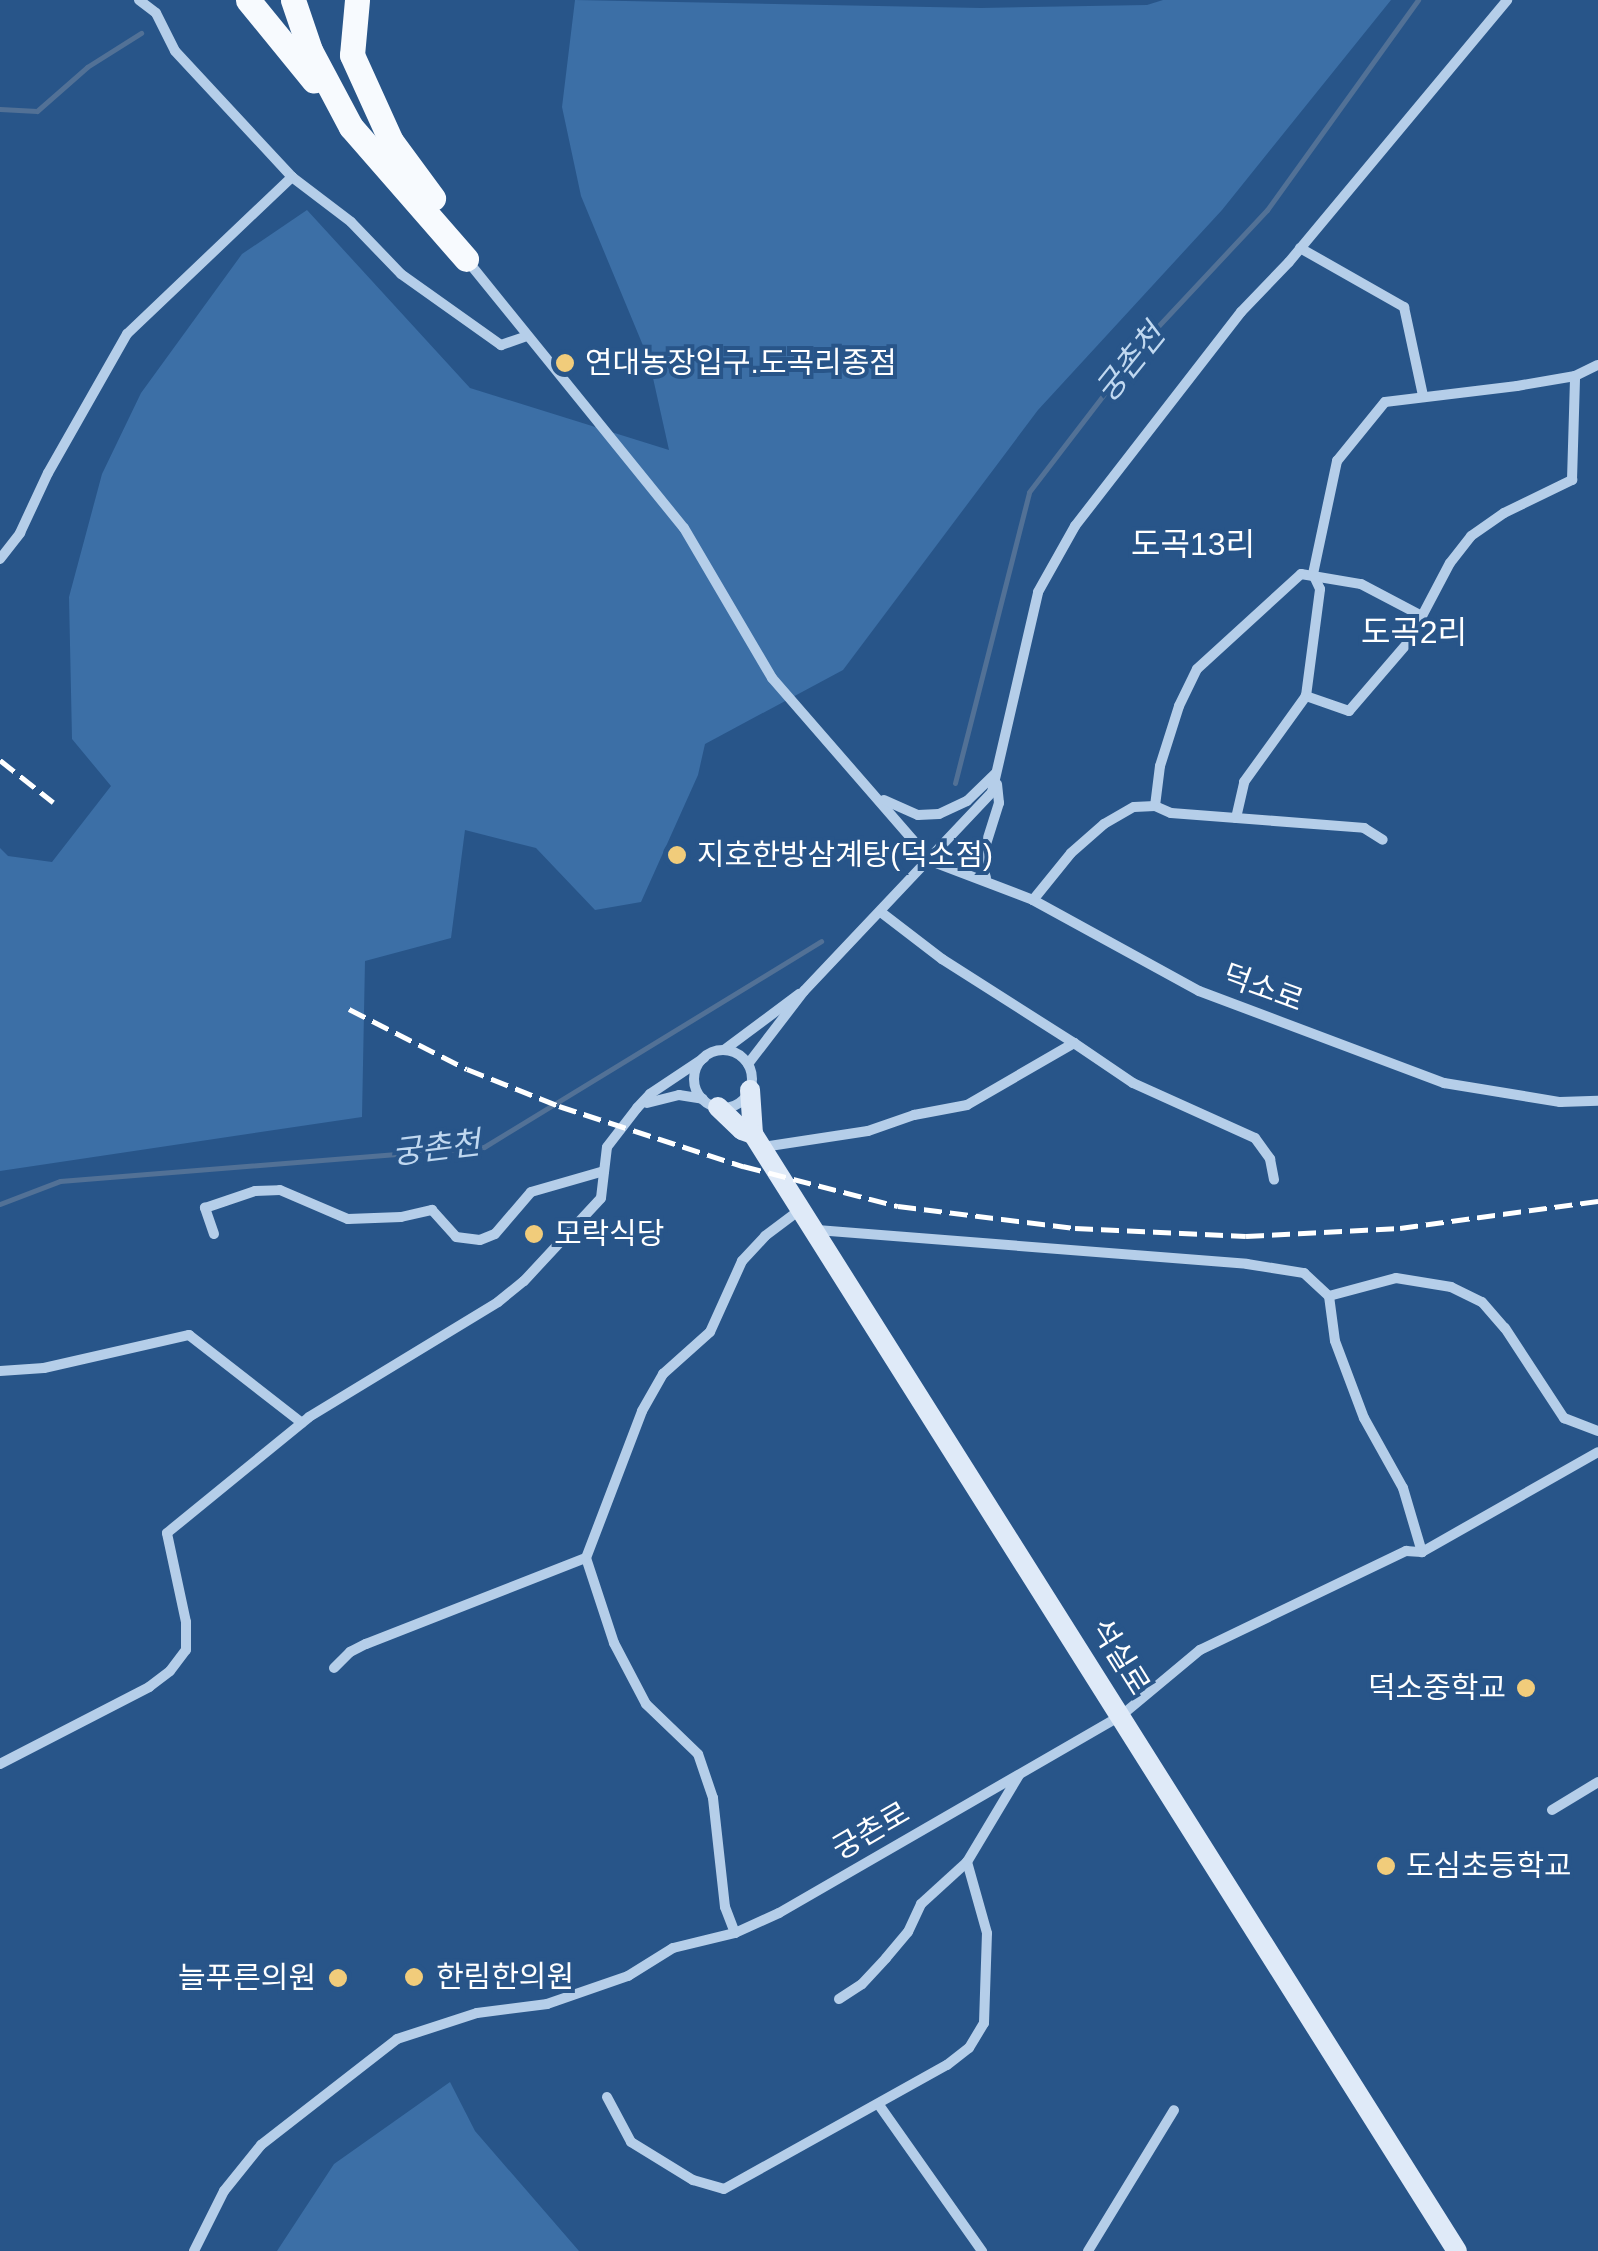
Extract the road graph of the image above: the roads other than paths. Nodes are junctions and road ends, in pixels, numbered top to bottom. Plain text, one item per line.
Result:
1 (139, 0) edge
2 (248, 0) edge
3 (293, 0) edge
4 (358, 0) edge
5 (1507, 0) edge
6 (351, 127) junction
7 (292, 177) junction
8 (1300, 248) junction
9 (466, 260) junction
10 (526, 336) junction
11 (1598, 364) edge
12 (1575, 376) junction
13 (1422, 396) junction
14 (0, 559) edge
15 (1313, 574) junction
16 (1422, 616) junction
17 (1306, 696) junction
18 (996, 774) junction
19 (872, 794) junction
20 (1155, 806) junction
21 (1236, 818) junction
22 (1383, 840) dead end
23 (931, 861) junction
24 (986, 878) junction
25 (1033, 900) junction
26 (882, 913) junction
27 (804, 991) junction
28 (1074, 1043) junction
29 (724, 1050) junction
30 (704, 1058) junction
31 (748, 1064) junction
32 (750, 1090) junction
33 (1598, 1101) edge
34 (710, 1103) junction
35 (637, 1108) junction
36 (758, 1140) junction
37 (604, 1171) junction
38 (1274, 1180) dead end
39 (802, 1208) junction
40 (816, 1230) junction
41 (214, 1234) dead end
42 (1329, 1296) junction
43 (0, 1372) edge
44 (302, 1422) junction
45 (1598, 1430) edge
46 (1598, 1452) edge
47 (1422, 1552) junction
48 (586, 1558) junction
49 (334, 1668) dead end
50 (1122, 1715) junction
51 (0, 1764) edge
52 (1020, 1774) junction
53 (1598, 1782) edge
54 (1552, 1810) dead end
55 (967, 1862) junction
56 (735, 1933) junction
57 (838, 1999) dead end
58 (607, 2096) dead end
59 (878, 2105) junction
60 (1174, 2110) dead end
61 (194, 2251) edge
62 (982, 2251) edge
63 (1088, 2251) edge
64 (1457, 2251) edge

1 - 7 street
2 - 6 main road
3 - 6 main road
4 - 9 main road
5 - 8 street
6 - 9 main road
7 - 10 street
7 - 14 street
8 - 13 street
8 - 18 street
9 - 10 street
10 - 19 street
11 - 12 street
12 - 13 street
12 - 16 street
13 - 15 street
15 - 16 street
15 - 17 street
15 - 20 street
16 - 17 street
17 - 21 street
18 - 19 street
18 - 23 street
18 - 24 street
19 - 23 street
20 - 21 street
20 - 25 street
21 - 22 street
23 - 24 street, 덕소로
23 - 26 street
24 - 25 street, 덕소로
25 - 33 street, 덕소로
26 - 27 street
26 - 28 street
27 - 29 street
27 - 31 street
28 - 36 street
28 - 38 street
29 - 30 street
29 - 31 street
30 - 34 street
30 - 35 street
31 - 32 street, 석실로
32 - 34 street
32 - 36 street, 석실로
34 - 35 street
34 - 36 street
35 - 37 street
36 - 39 street, 석실로
37 - 41 street
37 - 44 street
39 - 40 street, 석실로
39 - 48 street
40 - 42 street
40 - 50 street, 석실로
42 - 45 street
42 - 47 street
43 - 44 street
44 - 51 street
46 - 47 street, 궁촌로
47 - 50 street, 궁촌로
48 - 49 street
48 - 56 street
50 - 52 street, 궁촌로
50 - 64 street, 석실로
52 - 55 street
52 - 56 street, 궁촌로
53 - 54 street
55 - 57 street
55 - 59 street
56 - 61 street, 궁촌로
58 - 59 street
59 - 62 street
60 - 63 street

